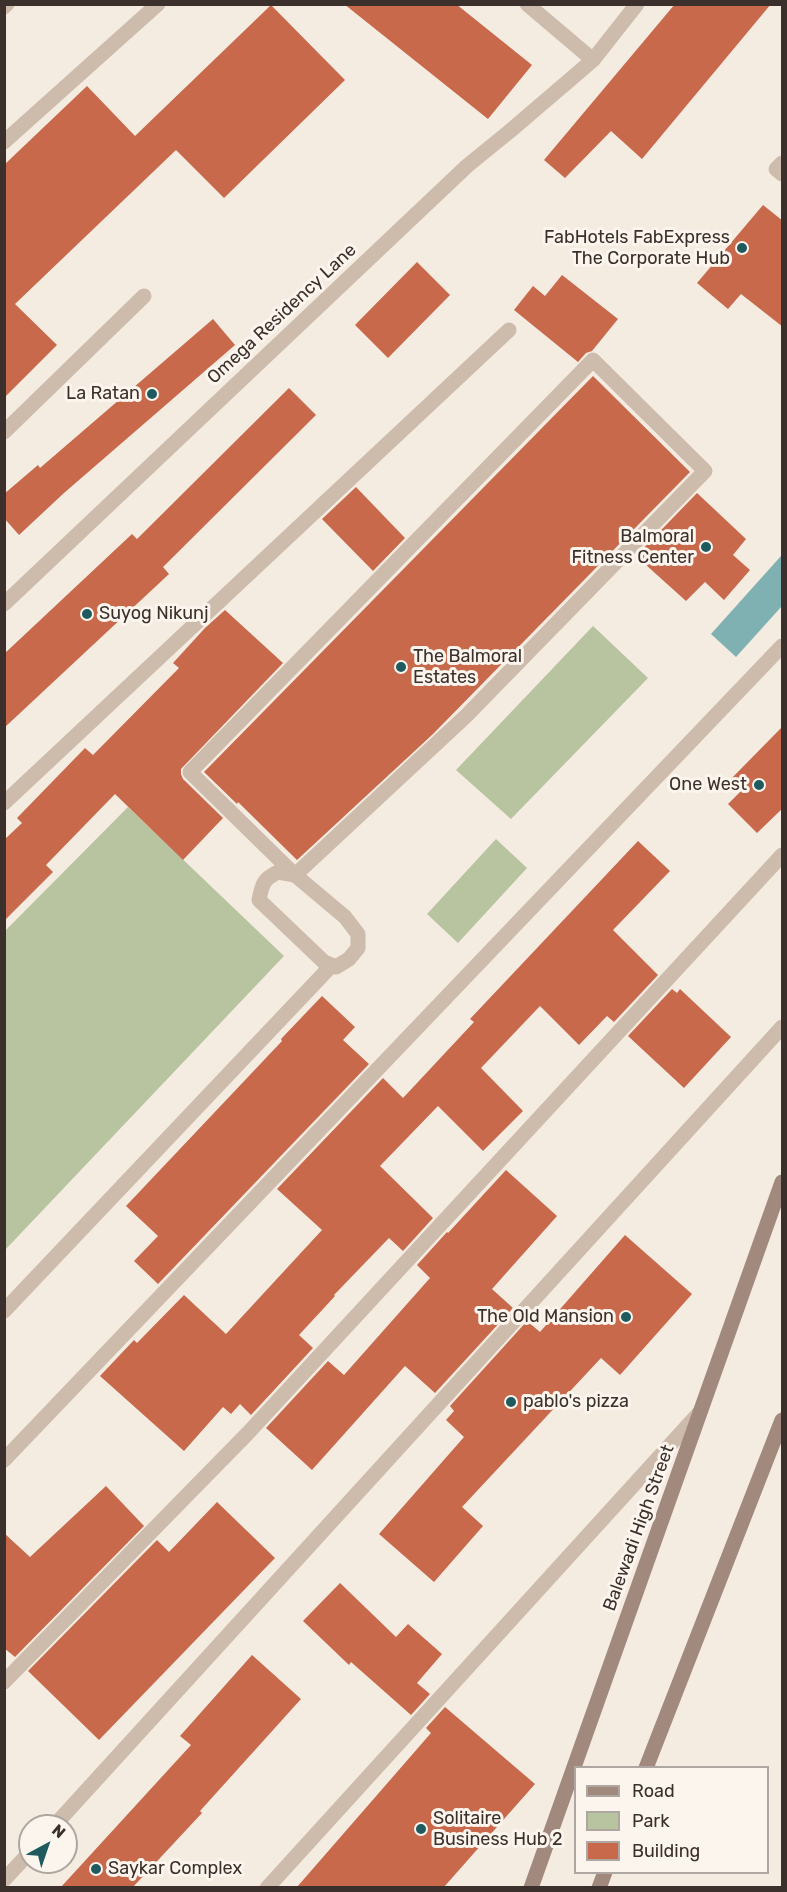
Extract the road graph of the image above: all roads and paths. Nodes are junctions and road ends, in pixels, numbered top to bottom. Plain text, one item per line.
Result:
1 (158, 4) edge
2 (527, 4) edge
3 (637, 4) edge
4 (593, 60) junction
5 (4, 142) edge
6 (783, 163) edge
7 (783, 174) edge
8 (144, 296) dead end
9 (509, 330) dead end
10 (4, 432) edge
11 (4, 604) edge
12 (783, 646) edge
13 (4, 803) edge
14 (783, 855) edge
15 (295, 875) junction
16 (332, 965) junction
17 (783, 1027) edge
18 (783, 1182) edge
19 (4, 1311) edge
20 (702, 1410) junction
21 (783, 1420) edge
22 (4, 1460) edge
23 (4, 1682) edge
24 (574, 1766) edge
25 (646, 1766) edge
26 (574, 1767) edge
27 (65, 1814) edge
28 (18, 1865) edge
29 (4, 1880) edge
30 (267, 1887) edge
31 (531, 1887) edge

1 - 5 street
2 - 4 street
3 - 4 street, Omega Residency Lane
4 - 11 street, Omega Residency Lane
6 - 7 street
8 - 10 street
9 - 13 street
12 - 22 street
14 - 23 street
15 - 15 street
15 - 16 street
15 - 16 street
16 - 19 street
17 - 27 street
18 - 20 street, Balewadi High Street
20 - 24 street, Balewadi High Street
20 - 30 street
21 - 25 street
26 - 31 street, Balewadi High Street
28 - 29 street

